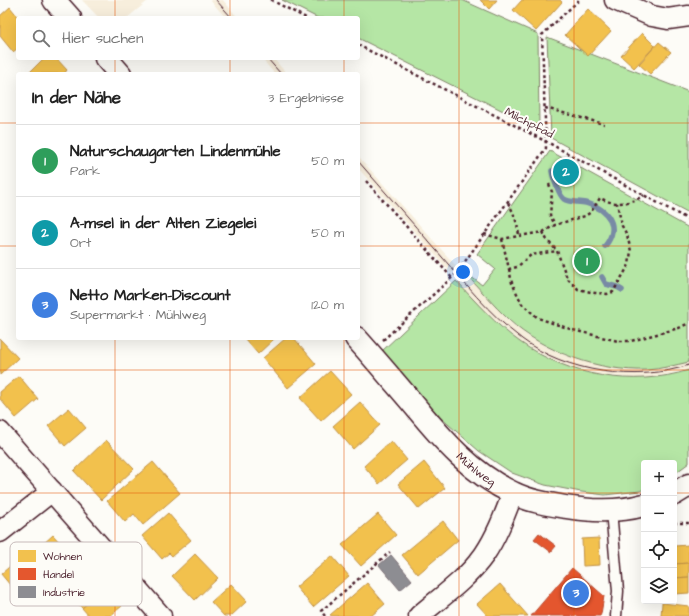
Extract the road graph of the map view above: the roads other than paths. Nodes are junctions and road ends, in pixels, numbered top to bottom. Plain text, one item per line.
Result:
1 (54, 0) edge
2 (614, 0) edge
3 (68, 16) edge
4 (689, 16) edge
5 (108, 60) edge
6 (118, 72) edge
7 (358, 340) edge
8 (0, 432) edge
9 (689, 485) edge
10 (52, 491) junction
11 (677, 492) edge
12 (513, 493) junction
13 (641, 506) edge
14 (611, 510) junction
15 (0, 532) edge
16 (97, 542) edge
17 (142, 593) edge
18 (162, 616) edge
19 (419, 616) edge
20 (616, 616) edge

1 - 3 street
2 - 4 street
5 - 6 street
7 - 12 street, Mühlweg
8 - 10 street
9 - 11 street
10 - 15 street
10 - 16 street
12 - 14 street, Mühlweg
12 - 19 street
13 - 14 street, Mühlweg
14 - 20 lane
17 - 18 street

